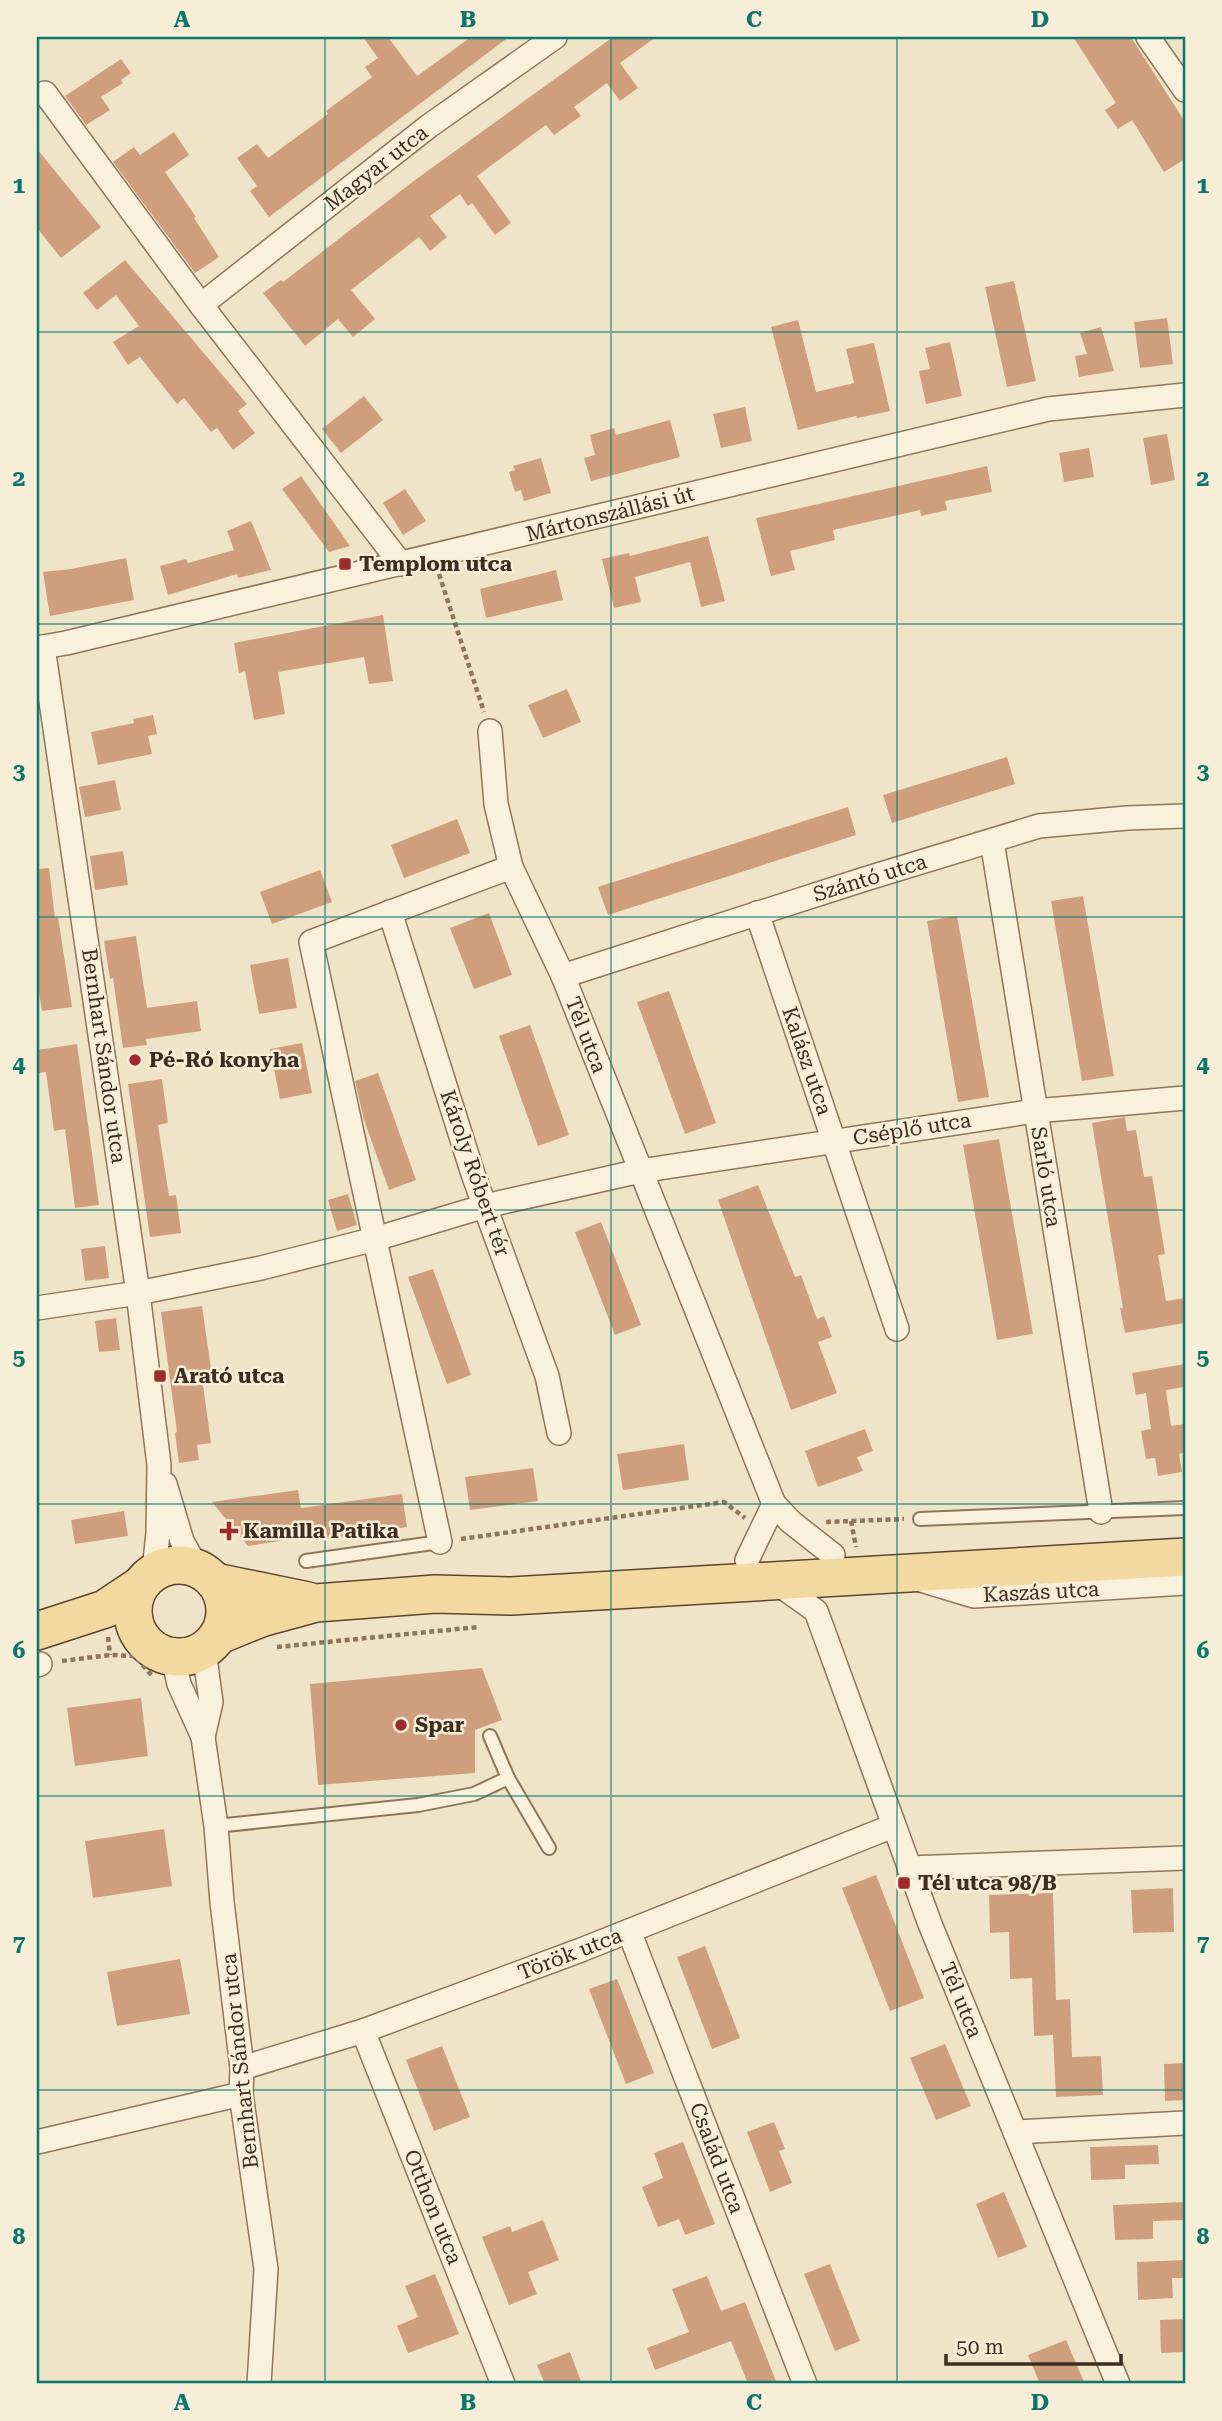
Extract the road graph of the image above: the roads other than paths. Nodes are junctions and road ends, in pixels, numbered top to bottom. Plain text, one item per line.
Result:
1 (555, 37) edge
2 (1148, 37) edge
3 (1185, 90) edge
4 (45, 93) dead end
5 (201, 305) junction
6 (1185, 395) edge
7 (401, 564) junction
8 (40, 648) edge
9 (490, 731) road end
10 (1185, 816) edge
11 (992, 841) junction
12 (511, 867) junction
13 (390, 912) junction
14 (757, 913) junction
15 (563, 976) junction
16 (1185, 1098) edge
17 (1035, 1111) junction
18 (834, 1141) junction
19 (640, 1171) junction
20 (485, 1206) junction
21 (375, 1239) junction
22 (138, 1293) junction
23 (37, 1308) edge
24 (897, 1329) dead end
25 (559, 1433) dead end
26 (159, 1465) junction
27 (774, 1504) junction
28 (1185, 1508) edge
29 (1101, 1512) junction
30 (920, 1519) road end
31 (1185, 1534) edge
32 (440, 1542) joint
33 (834, 1551) junction
34 (1185, 1557) edge
35 (306, 1561) dead end
36 (760, 1570) junction
37 (901, 1573) junction
38 (206, 1575) junction
39 (146, 1579) junction
40 (1185, 1583) edge
41 (316, 1603) junction
42 (816, 1611) junction
43 (37, 1614) edge
44 (75, 1619) junction
45 (141, 1637) junction
46 (199, 1647) junction
47 (38, 1649) edge
48 (489, 1736) dead end
49 (203, 1737) junction
50 (508, 1778) junction
51 (216, 1826) junction
52 (892, 1826) junction
53 (549, 1848) dead end
54 (1185, 1858) edge
55 (909, 1868) junction
56 (629, 1931) junction
57 (363, 2031) junction
58 (242, 2067) junction
59 (241, 2094) junction
60 (1185, 2123) edge
61 (1015, 2132) junction
62 (37, 2142) edge
63 (259, 2384) edge
64 (503, 2384) edge
65 (805, 2384) edge
66 (1118, 2384) edge

1 - 5 street, Magyar utca
2 - 3 street
4 - 5 street
5 - 7 street
6 - 7 street, Mártonszállási út
7 - 8 street, Mártonszállási út
8 - 22 street, Bernhart Sándor utca
9 - 12 street, Tél utca
10 - 11 street, Szántó utca
11 - 14 street, Szántó utca
11 - 17 street, Sarló utca
12 - 13 street
12 - 15 street, Tél utca
13 - 20 street, Károly Róbert tér
13 - 21 street
14 - 15 street, Szántó utca
14 - 18 street, Kalász utca
15 - 19 street, Tél utca
16 - 17 street, Cséplő utca
17 - 18 street, Cséplő utca
17 - 29 street, Sarló utca
18 - 19 street, Cséplő utca
18 - 24 street, Kalász utca
19 - 20 street
19 - 27 street, Tél utca
20 - 21 street
20 - 25 street, Károly Róbert tér
21 - 22 street
21 - 32 street
22 - 23 street
22 - 26 street, Bernhart Sándor utca
26 - 38 street, Bernhart Sándor utca
26 - 39 street, Bernhart Sándor utca
27 - 33 street, Tél utca
27 - 36 street
28 - 29 lane
29 - 30 lane
31 - 33 main road
32 - 35 lane
33 - 36 main road
33 - 37 main road
33 - 42 street
34 - 37 main road
36 - 41 main road
36 - 42 street
37 - 40 street, Kaszás utca
38 - 39 main road
38 - 41 main road
38 - 46 main road
39 - 44 main road
39 - 45 main road
41 - 46 main road
42 - 52 street, Tél utca
43 - 44 lane
44 - 47 main road
45 - 46 main road
45 - 47 main road
46 - 49 street, Bernhart Sándor utca
46 - 49 street, Bernhart Sándor utca
48 - 50 lane
49 - 51 street, Bernhart Sándor utca
50 - 51 lane
50 - 53 lane
51 - 58 street, Bernhart Sándor utca
52 - 55 street, Tél utca
52 - 56 street, Török utca
54 - 55 street
55 - 61 street, Tél utca
56 - 57 street, Török utca
56 - 65 street, Család utca
57 - 58 street, Török utca
57 - 64 street, Otthon utca
58 - 59 street, Bernhart Sándor utca
59 - 62 street
59 - 63 street, Bernhart Sándor utca
60 - 61 street
61 - 66 street, Tél utca

